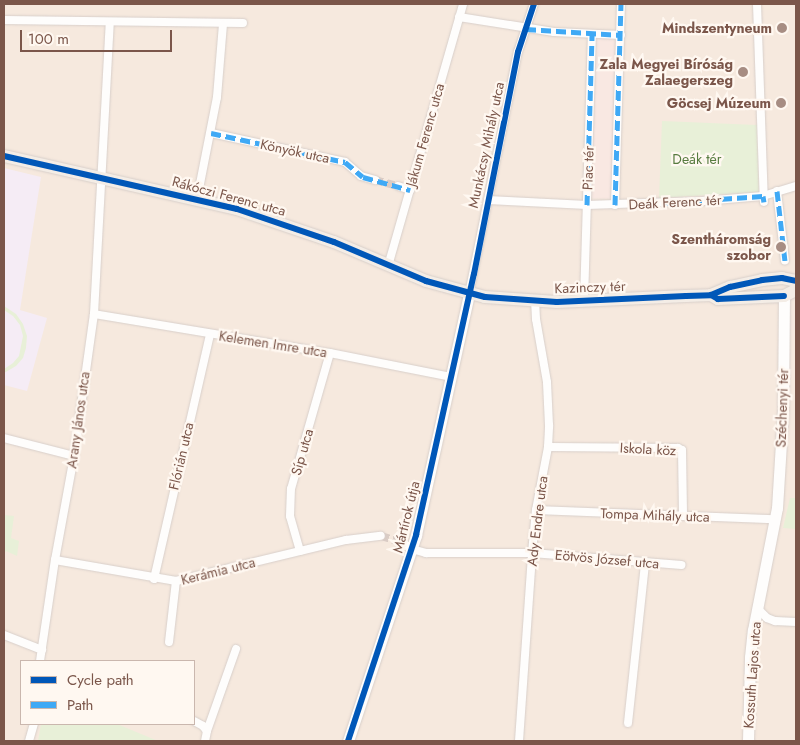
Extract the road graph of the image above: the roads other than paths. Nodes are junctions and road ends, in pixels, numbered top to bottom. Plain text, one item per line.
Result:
1 (462, 4) edge
2 (534, 4) edge
3 (621, 4) edge
4 (757, 4) edge
5 (459, 17) junction
6 (4, 20) edge
7 (110, 23) junction
8 (243, 23) dead end
9 (223, 24) junction
10 (526, 29) junction
11 (592, 34) junction
12 (621, 35) junction
13 (211, 133) junction
14 (4, 156) edge
15 (101, 177) junction
16 (375, 180) tunnel mouth
17 (398, 186) tunnel mouth
18 (796, 186) edge
19 (410, 190) junction
20 (777, 191) junction
21 (197, 199) junction
22 (763, 199) junction
23 (488, 200) junction
24 (587, 205) junction
25 (614, 205) junction
26 (785, 261) dead end
27 (388, 266) junction
28 (796, 281) edge
29 (796, 290) edge
30 (470, 294) junction
31 (711, 295) junction
32 (784, 296) junction
33 (584, 301) junction
34 (535, 302) junction
35 (94, 314) junction
36 (210, 334) junction
37 (330, 353) junction
38 (451, 376) junction
39 (4, 438) edge
40 (548, 447) junction
41 (74, 456) junction
42 (536, 510) junction
43 (683, 516) junction
44 (774, 519) junction
45 (381, 536) tunnel mouth
46 (401, 542) tunnel mouth
47 (299, 549) junction
48 (412, 549) junction
49 (532, 553) junction
50 (55, 560) junction
51 (644, 563) junction
52 (682, 566) dead end
53 (154, 579) junction
54 (176, 581) junction
55 (757, 608) junction
56 (796, 622) edge
57 (4, 635) edge
58 (169, 642) dead end
59 (236, 649) dead end
60 (42, 650) junction
61 (41, 660) edge
62 (195, 722) edge
63 (628, 723) dead end
64 (34, 725) edge
65 (207, 731) junction
66 (29, 741) edge
67 (205, 741) edge
68 (348, 741) edge
69 (519, 741) edge
70 (748, 741) edge

1 - 5 street, Jákum Ferenc utca
2 - 10 street, Munkácsy Mihály utca
3 - 12 street, Piac tér
4 - 22 street
5 - 10 street
5 - 19 street, Jákum Ferenc utca
6 - 7 street
7 - 9 street
7 - 15 street, Arany János utca
8 - 9 street
9 - 13 street
10 - 11 street
10 - 23 street, Munkácsy Mihály utca
11 - 12 street
11 - 24 street, Piac tér
12 - 25 street, Piac tér
13 - 16 street, Könyök utca
13 - 21 street
14 - 15 main road, Rákóczi Ferenc utca
15 - 21 main road, Rákóczi Ferenc utca
15 - 35 street, Arany János utca
17 - 19 street
18 - 20 street, Deák Ferenc tér
19 - 27 street, Jákum Ferenc utca
20 - 22 street, Deák Ferenc tér
20 - 26 street
21 - 27 main road, Rákóczi Ferenc utca
22 - 25 street, Deák Ferenc tér
23 - 24 street, Deák Ferenc tér
23 - 30 street, Munkácsy Mihály utca
24 - 25 street, Deák Ferenc tér
24 - 33 street, Piac tér
27 - 30 main road, Rákóczi Ferenc utca
28 - 31 main road, Kazinczy tér
29 - 32 main road, Kazinczy tér
30 - 34 main road, Kazinczy tér
30 - 38 street, Mártírok útja
31 - 32 main road, Kazinczy tér
31 - 33 main road, Kazinczy tér
32 - 44 street, Széchenyi tér
33 - 34 main road, Kazinczy tér
34 - 40 street, Ady Endre utca
35 - 36 street, Kelemen Imre utca
35 - 41 street, Arany János utca
36 - 37 street, Kelemen Imre utca
36 - 53 street, Flórián utca
37 - 38 street, Kelemen Imre utca
37 - 47 street, Síp utca
38 - 48 street, Mártírok útja
39 - 41 street
40 - 42 street, Ady Endre utca
40 - 43 street, Iskola köz
41 - 50 street, Arany János utca
42 - 43 street, Tompa Mihály utca
42 - 49 street, Ady Endre utca
43 - 44 street, Tompa Mihály utca
44 - 55 street, Széchenyi tér
45 - 47 street, Kerámia utca
46 - 48 street
47 - 54 street, Kerámia utca
48 - 49 street, Eötvös József utca
48 - 68 street, Mártírok útja
49 - 51 street, Eötvös József utca
49 - 69 street, Ady Endre utca
50 - 53 street, Kerámia utca
50 - 60 street, Arany János utca
51 - 52 street, Eötvös József utca
51 - 63 street
53 - 54 street, Kerámia utca
54 - 58 street
55 - 56 street
55 - 70 street, Kossuth Lajos utca
57 - 60 street
59 - 65 street
60 - 61 street, Arany János utca
62 - 65 street
64 - 66 street
65 - 67 street

